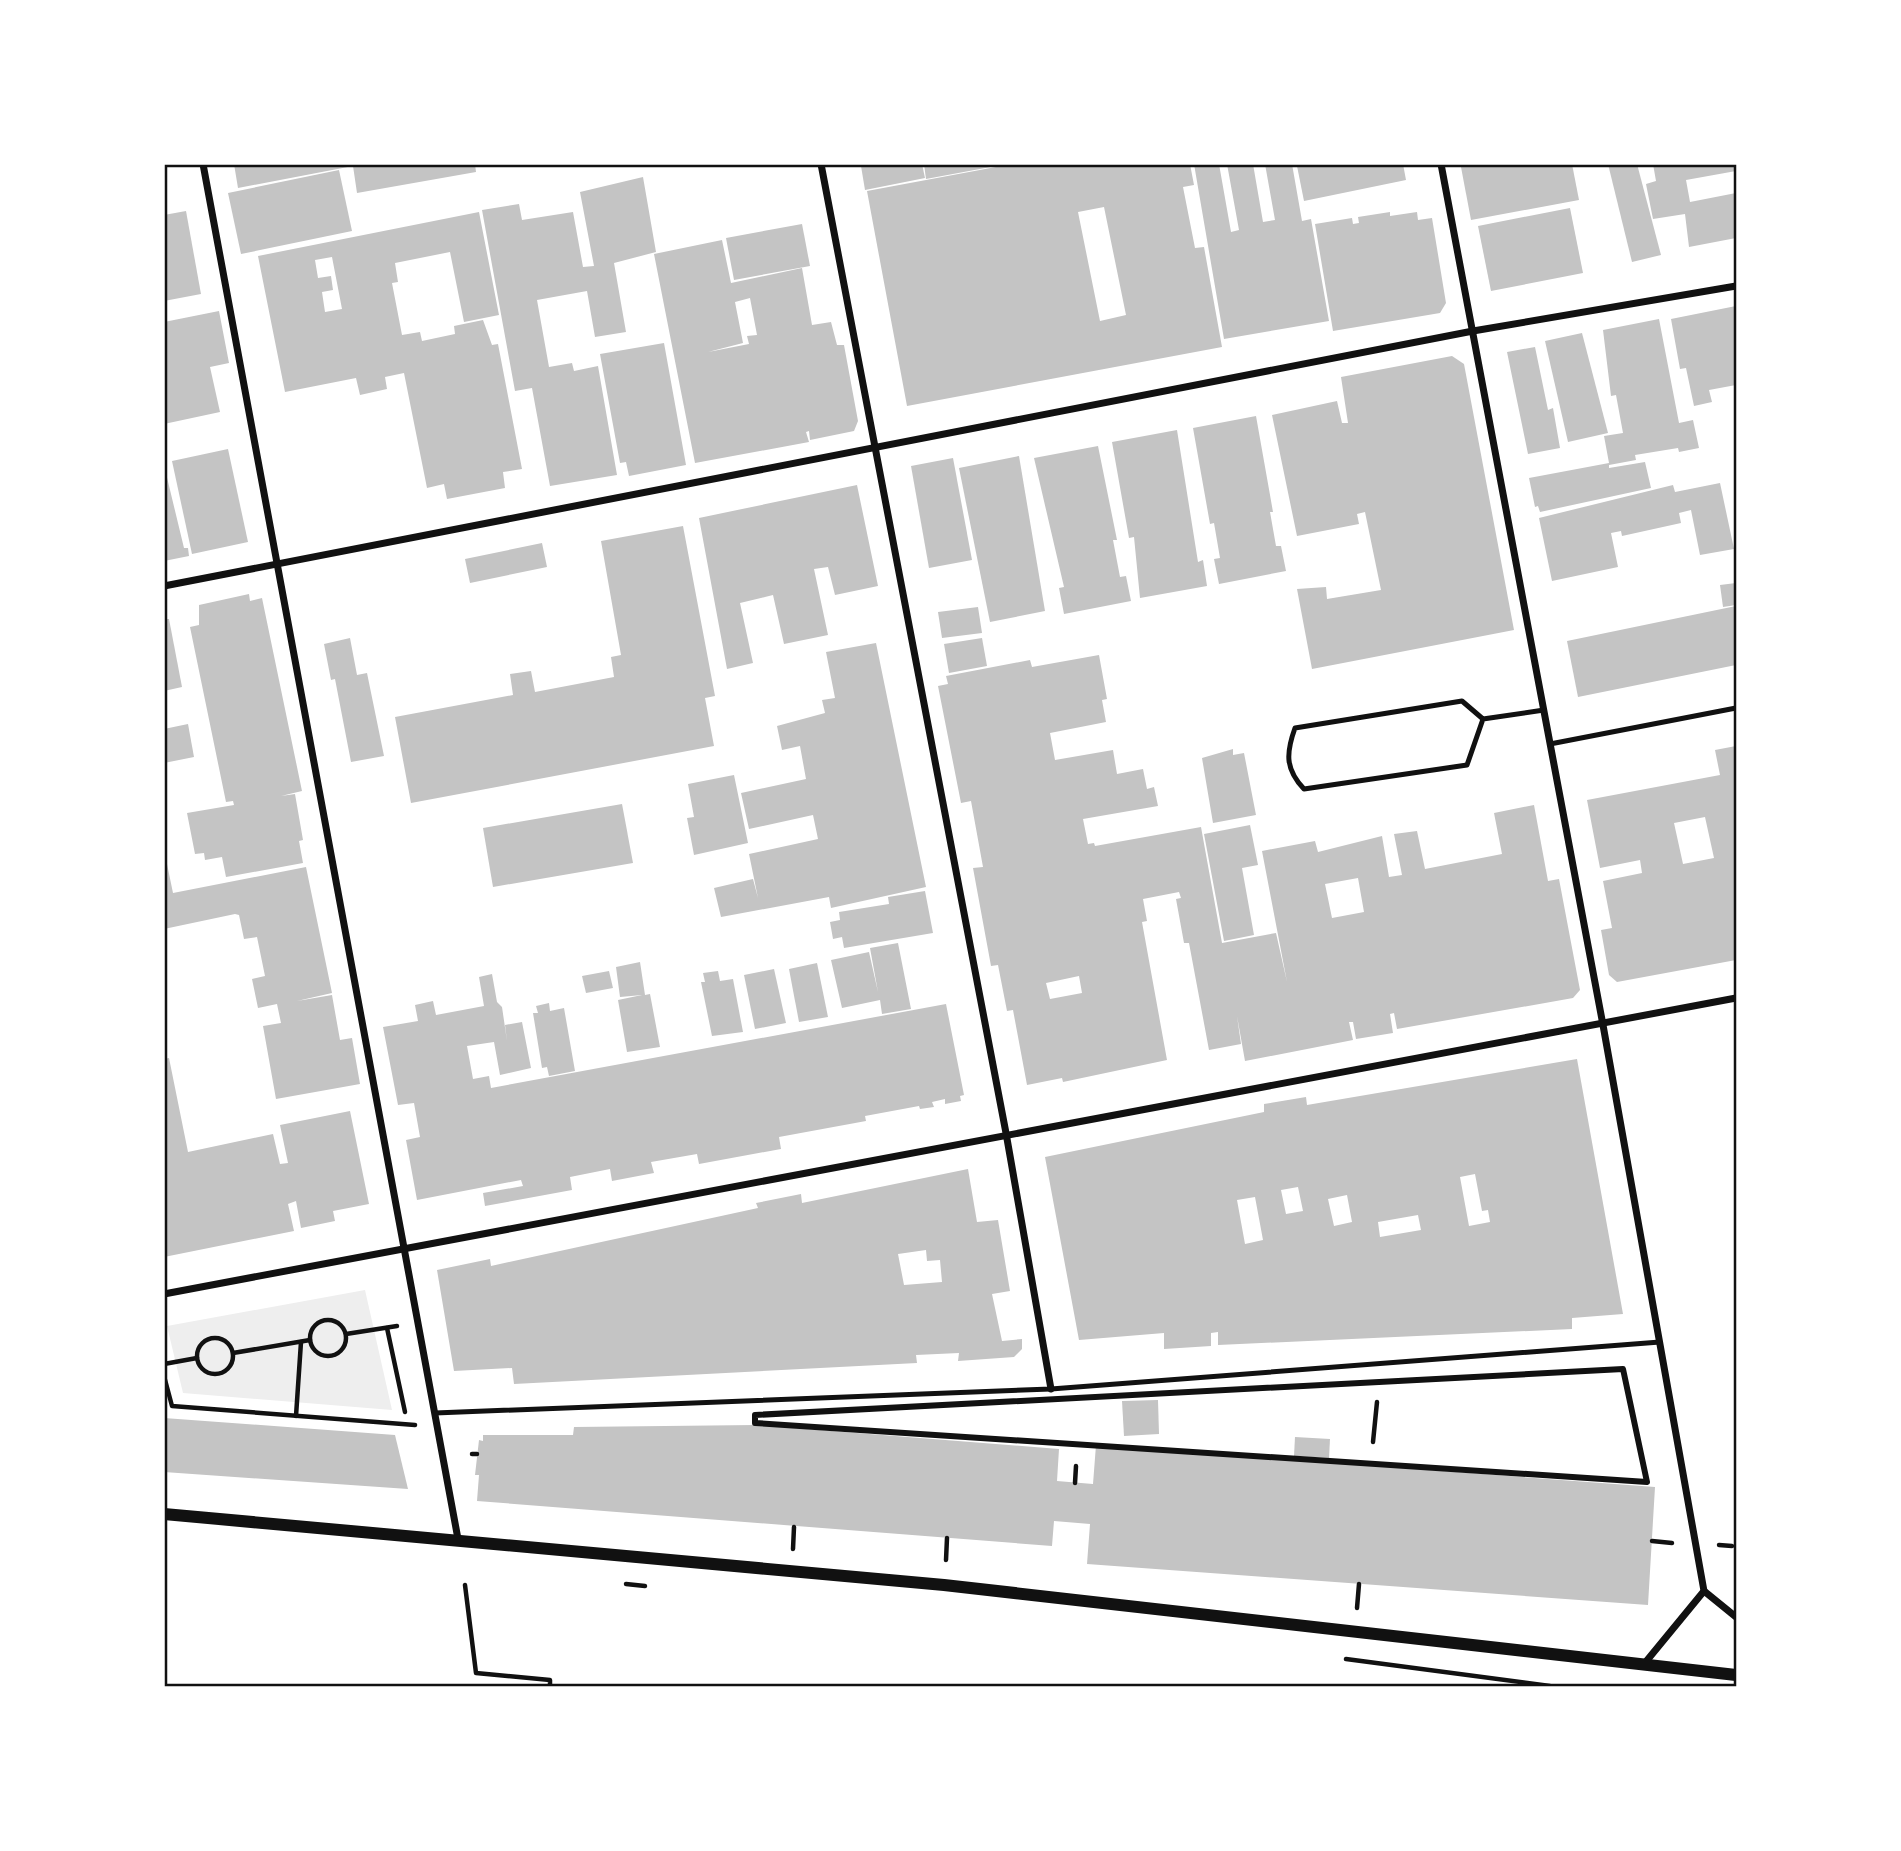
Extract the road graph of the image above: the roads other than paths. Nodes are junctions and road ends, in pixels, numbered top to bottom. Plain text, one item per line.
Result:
1 (203, 164) edge
2 (821, 164) edge
3 (1441, 164) edge
4 (1737, 286) edge
5 (1473, 331) junction
6 (873, 446) junction
7 (279, 563) junction
8 (164, 586) edge
9 (1737, 708) edge
10 (1544, 710) junction
11 (1483, 719) junction
12 (1550, 744) junction
13 (1737, 998) edge
14 (1603, 1025) junction
15 (1006, 1133) junction
16 (404, 1249) junction
17 (164, 1294) edge
18 (1660, 1342) junction
19 (1051, 1389) junction
20 (435, 1413) junction
21 (1371, 1464) joint
22 (164, 1514) edge
23 (458, 1539) junction
24 (1704, 1591) junction
25 (1737, 1617) edge
26 (1644, 1664) junction
27 (1737, 1675) edge

1 - 7 street
2 - 6 street
3 - 5 street
4 - 5 street
5 - 6 street
5 - 10 street
6 - 7 street
6 - 15 street
7 - 8 street
7 - 16 street
9 - 12 lane
10 - 11 lane
10 - 12 street
11 - 11 lane
12 - 14 street
13 - 14 street
14 - 15 street
14 - 18 street
15 - 16 street
15 - 19 street
16 - 17 street
16 - 20 street
18 - 19 lane
18 - 24 street
19 - 20 lane
20 - 23 street
21 - 21 street
22 - 23 street
23 - 26 street
24 - 25 street
24 - 26 street
26 - 27 street

